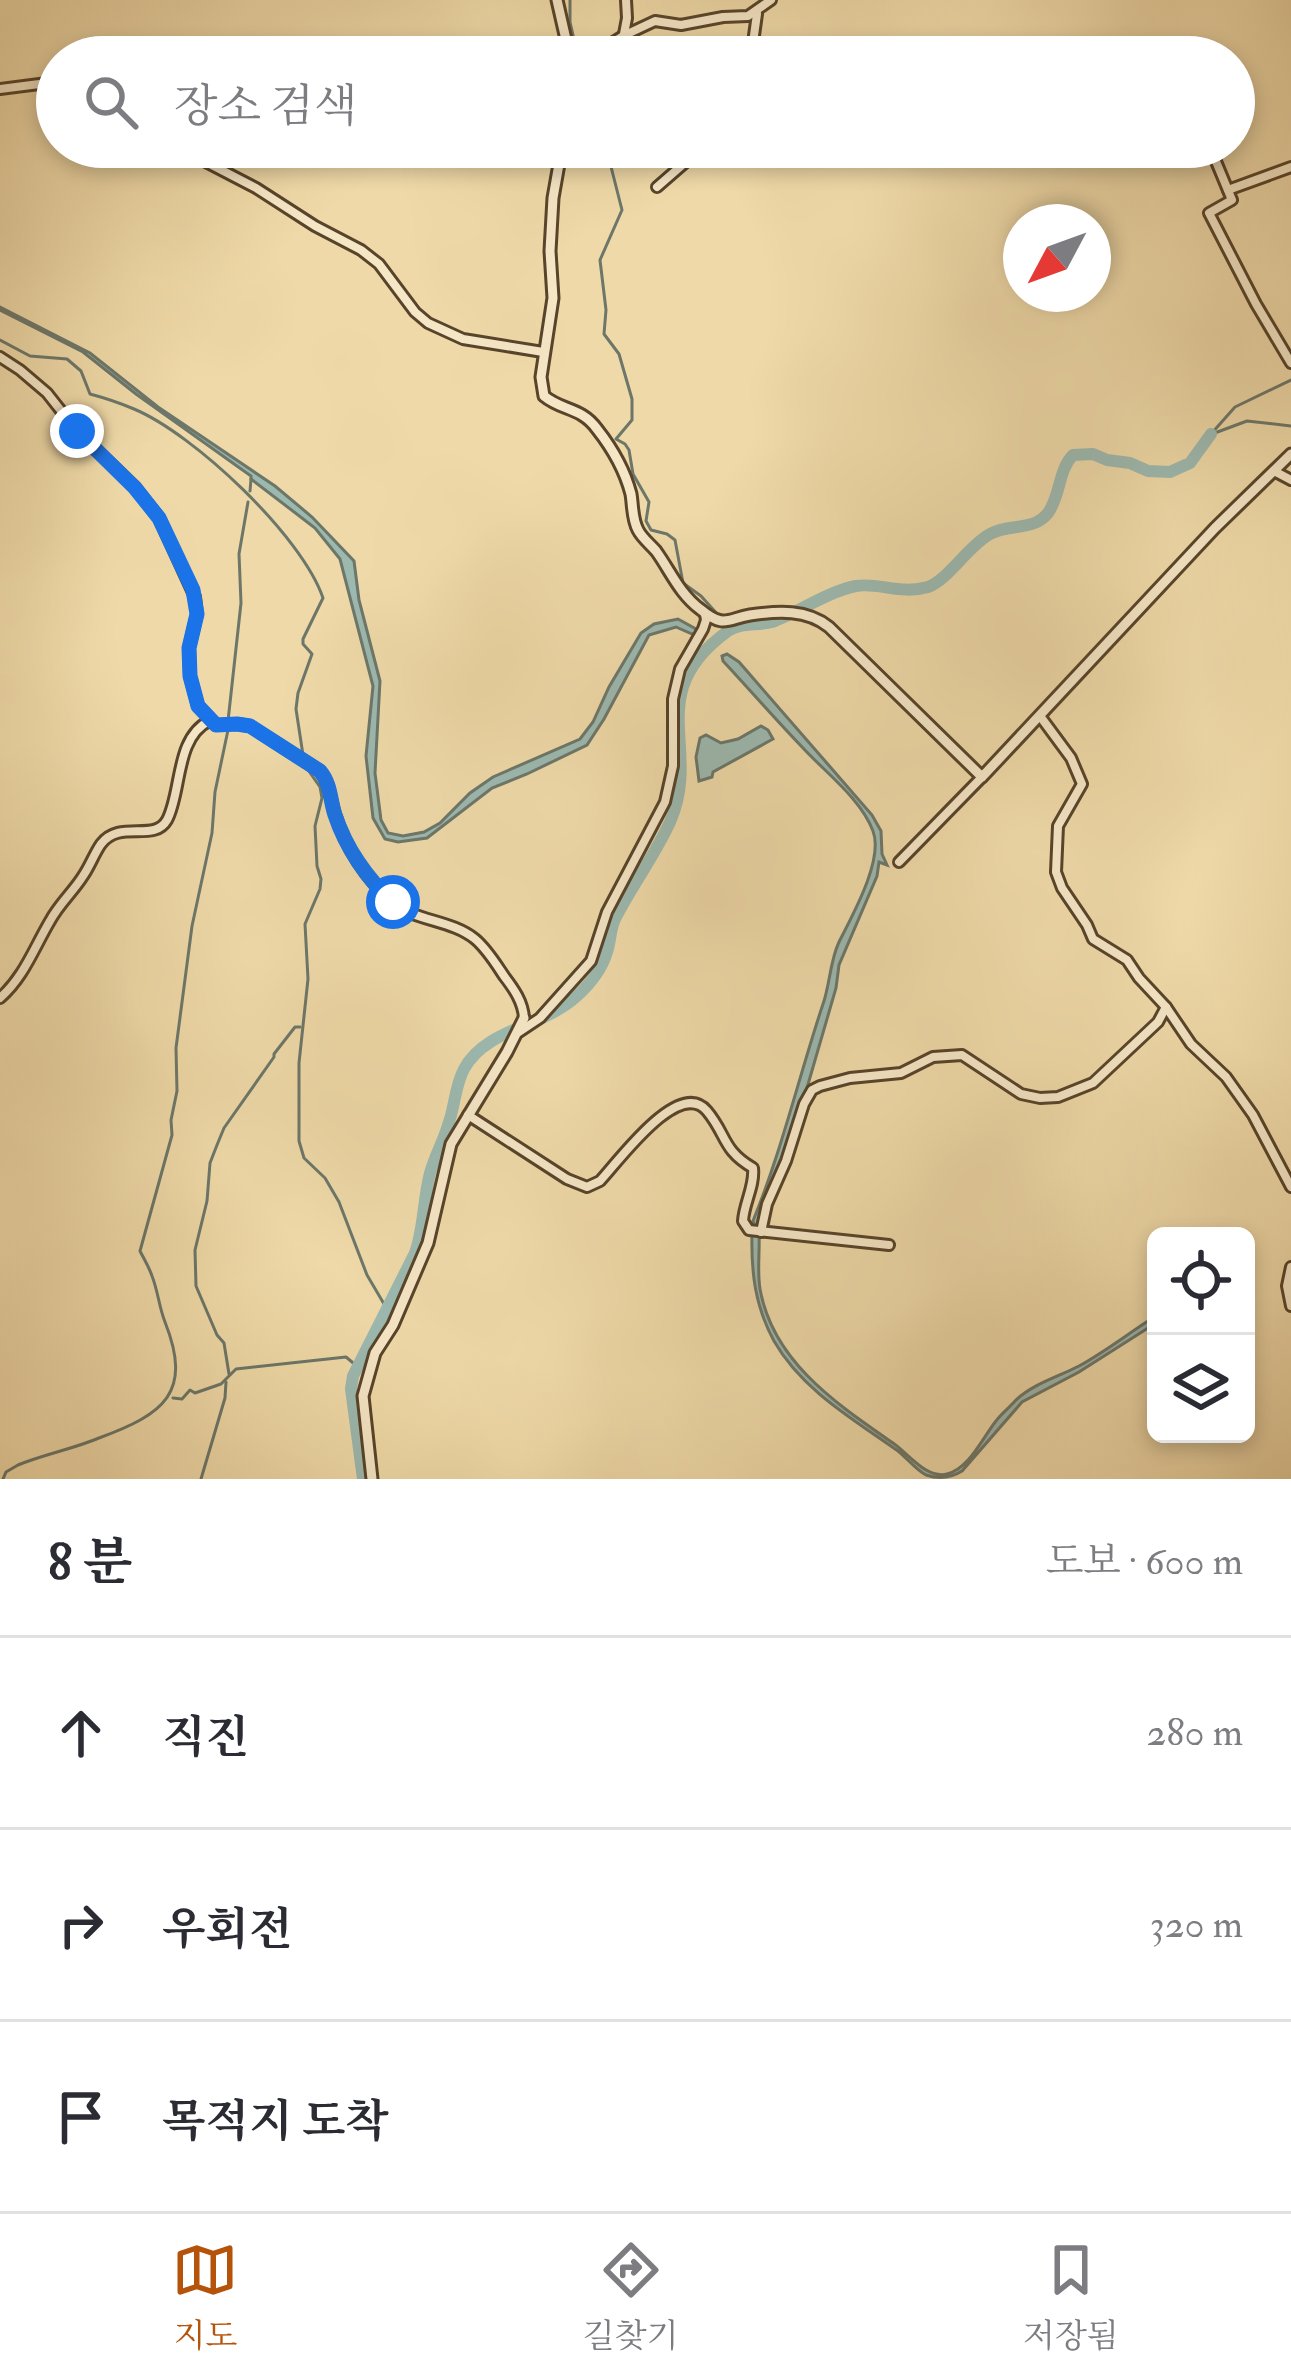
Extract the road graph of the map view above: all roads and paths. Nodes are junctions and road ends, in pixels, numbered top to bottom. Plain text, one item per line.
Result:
1 (557, 0) edge
2 (626, 0) edge
3 (771, 0) edge
4 (757, 12) junction
5 (565, 36) edge
6 (623, 36) joint
7 (754, 36) edge
8 (36, 84) edge
9 (0, 89) edge
10 (1291, 167) edge
11 (218, 168) edge
12 (558, 168) edge
13 (679, 168) edge
14 (1219, 168) edge
15 (657, 187) dead end
16 (1228, 190) junction
17 (543, 352) junction
18 (0, 357) edge
19 (1291, 363) edge
20 (1291, 454) edge
21 (1274, 472) junction
22 (1291, 480) edge
23 (705, 614) junction
24 (1040, 716) junction
25 (209, 721) junction
26 (982, 777) junction
27 (899, 862) dead end
28 (0, 998) edge
29 (1166, 1007) junction
30 (524, 1018) joint
31 (518, 1033) junction
32 (468, 1115) junction
33 (1289, 1182) edge
34 (761, 1232) junction
35 (889, 1245) dead end
36 (1291, 1268) edge
37 (1291, 1306) edge
38 (371, 1479) edge

1 - 5 street
2 - 6 street
3 - 4 street
4 - 6 street
4 - 7 street
8 - 9 street
10 - 16 street
11 - 17 street
12 - 17 street
13 - 15 street
14 - 16 street
16 - 19 street
17 - 23 street
18 - 25 street
20 - 21 street
21 - 22 street
21 - 24 street
23 - 26 street
23 - 31 street
24 - 26 street
24 - 29 street
25 - 28 street
25 - 30 street
26 - 27 street
29 - 33 street
29 - 34 street
30 - 31 street
31 - 32 street
32 - 34 street
32 - 38 street
34 - 35 street
36 - 37 street

